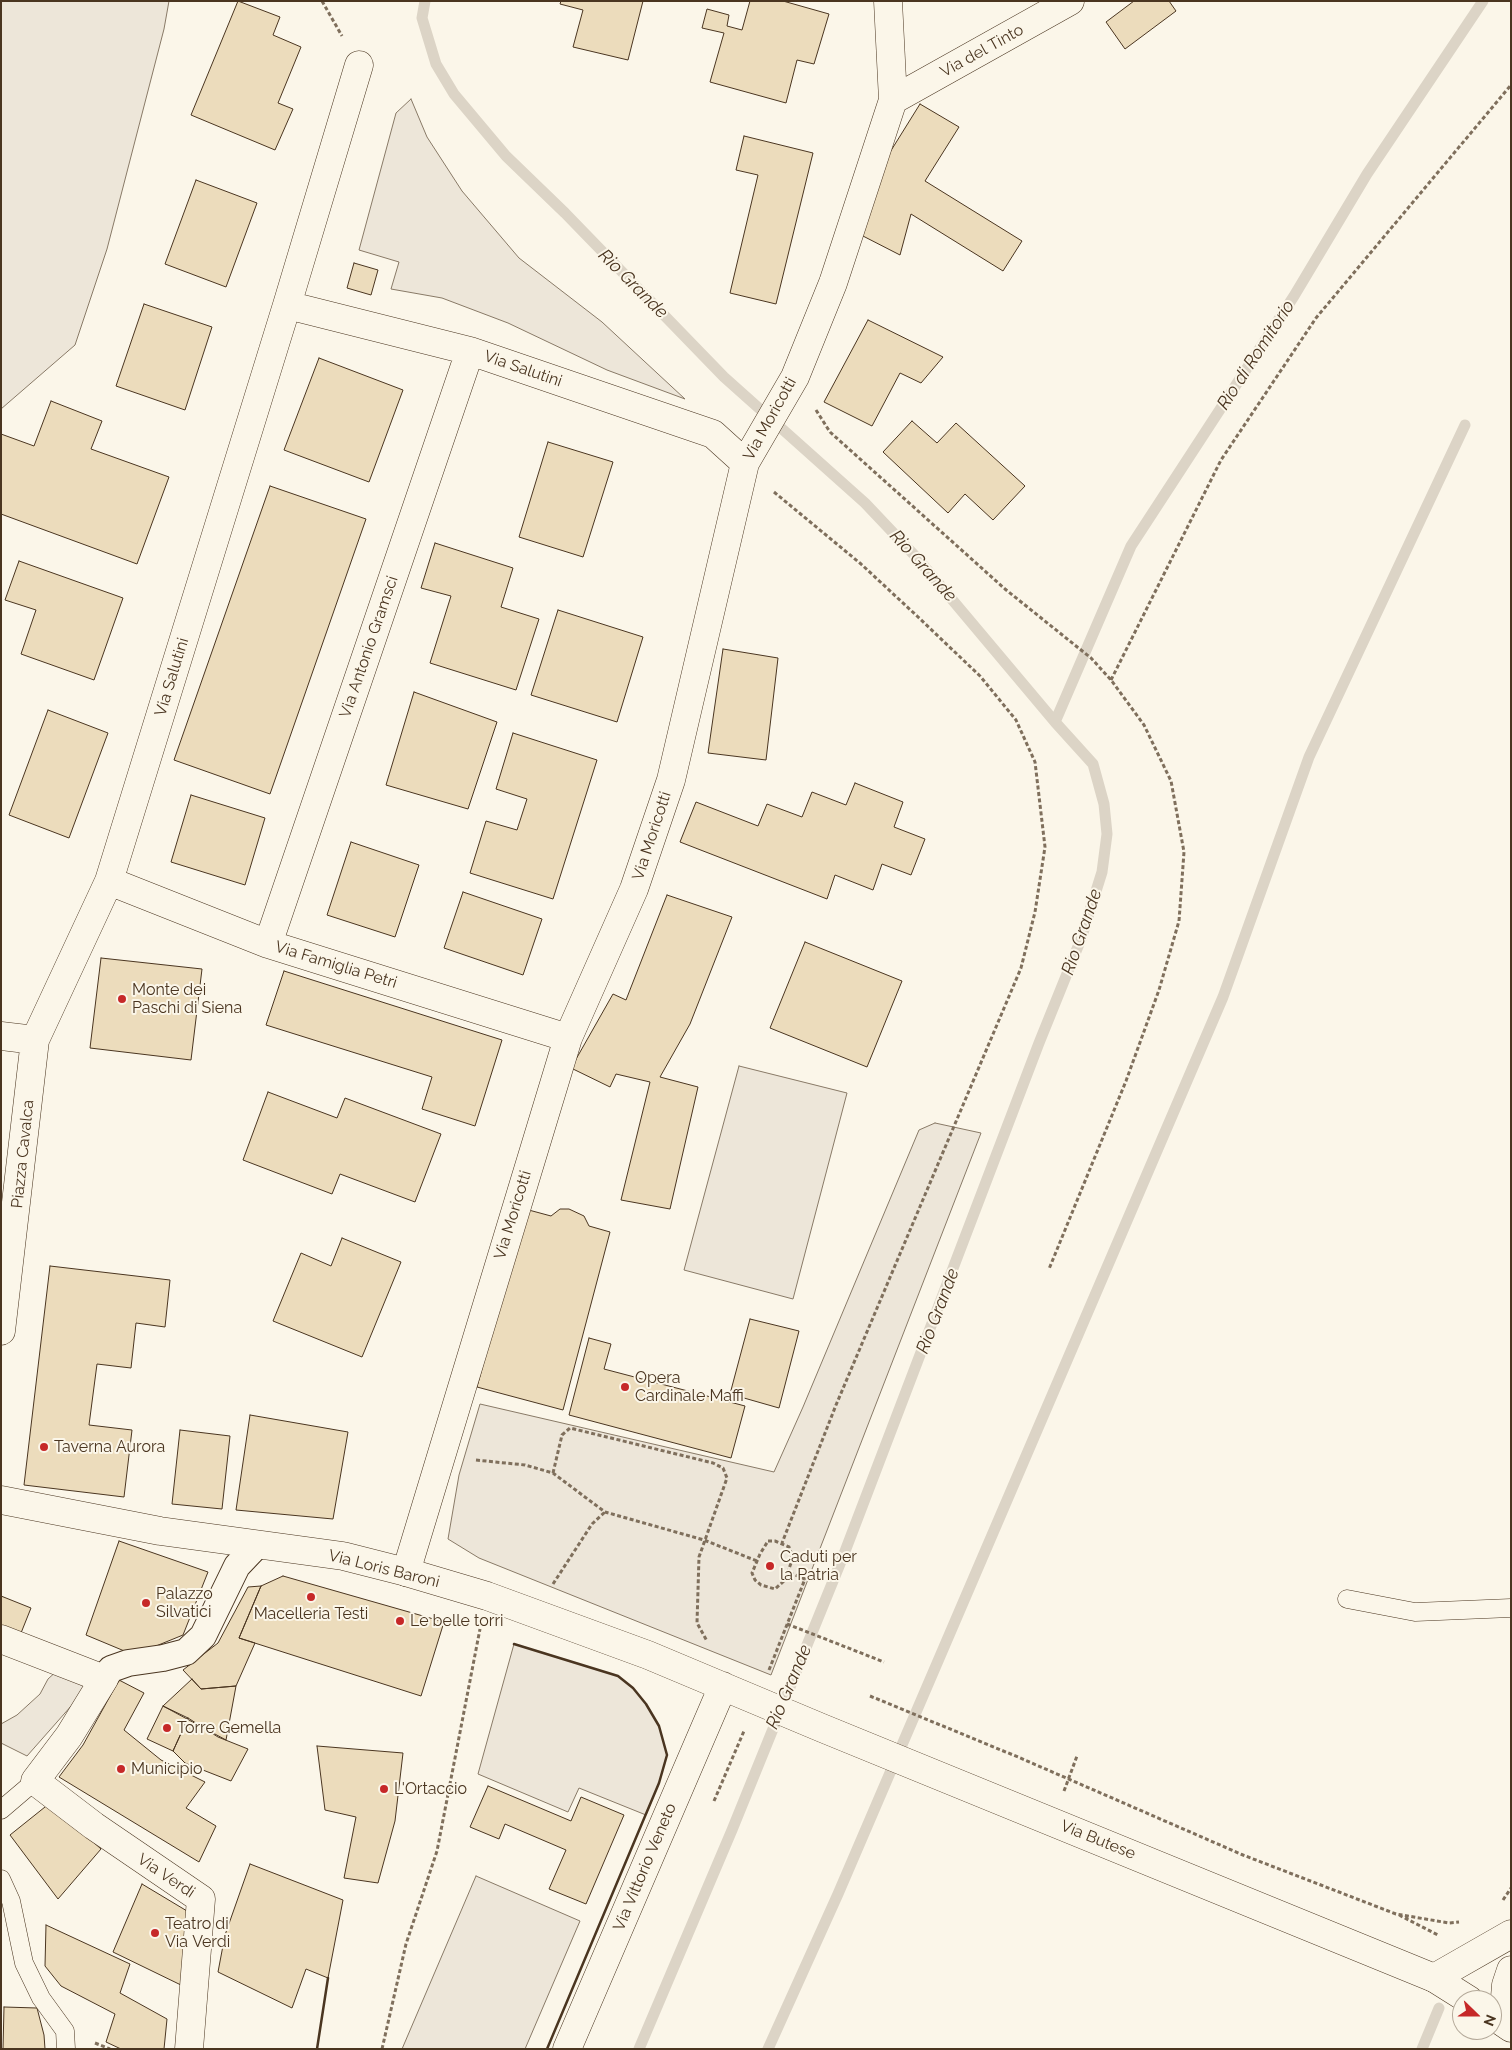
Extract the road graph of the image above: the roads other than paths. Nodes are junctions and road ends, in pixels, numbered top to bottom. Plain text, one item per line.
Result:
1 (888, 1) edge
2 (1070, 1) edge
3 (359, 65) road end
4 (893, 100) junction
5 (287, 305) junction
6 (470, 351) junction
7 (748, 456) junction
8 (109, 880) junction
9 (268, 944) junction
10 (1, 1036) edge
11 (568, 1038) junction
12 (35, 1040) junction
13 (1, 1331) edge
14 (1, 1500) edge
15 (256, 1546) junction
16 (406, 1572) junction
17 (1347, 1599) dead end
18 (1511, 1608) edge
19 (1, 1639) edge
20 (104, 1679) junction
21 (723, 1686) junction
22 (35, 1781) junction
23 (1, 1810) edge
24 (1, 1879) edge
25 (1511, 1934) edge
26 (1511, 1970) edge
27 (1434, 1978) junction
28 (1453, 1990) edge
29 (1504, 2021) edge
30 (66, 2049) edge
31 (189, 2049) edge
32 (567, 2049) edge

1 - 4 street
2 - 4 street, Via del Tinto
3 - 5 street, Via Salutini
4 - 7 street, Via Moricotti
5 - 6 street, Via Salutini
5 - 8 street, Via Salutini
6 - 7 street, Via Salutini
6 - 9 street, Via Antonio Gramsci
7 - 11 street, Via Moricotti
8 - 9 street, Via Famiglia Petri
8 - 12 street, Via Salutini
9 - 11 street, Via Famiglia Petri
10 - 12 street
11 - 16 street, Via Moricotti
12 - 13 street, Piazza Cavalca
14 - 15 street, Via Loris Baroni
15 - 16 street, Via Loris Baroni
15 - 20 street
16 - 21 street, Via Loris Baroni
17 - 18 lane
19 - 20 street
20 - 22 street
21 - 27 street, Via Butese
21 - 32 street, Via Vittorio Veneto
22 - 23 lane
22 - 31 street, Via Verdi
24 - 30 lane
25 - 27 street
26 - 29 street
27 - 28 street, Via Butese

